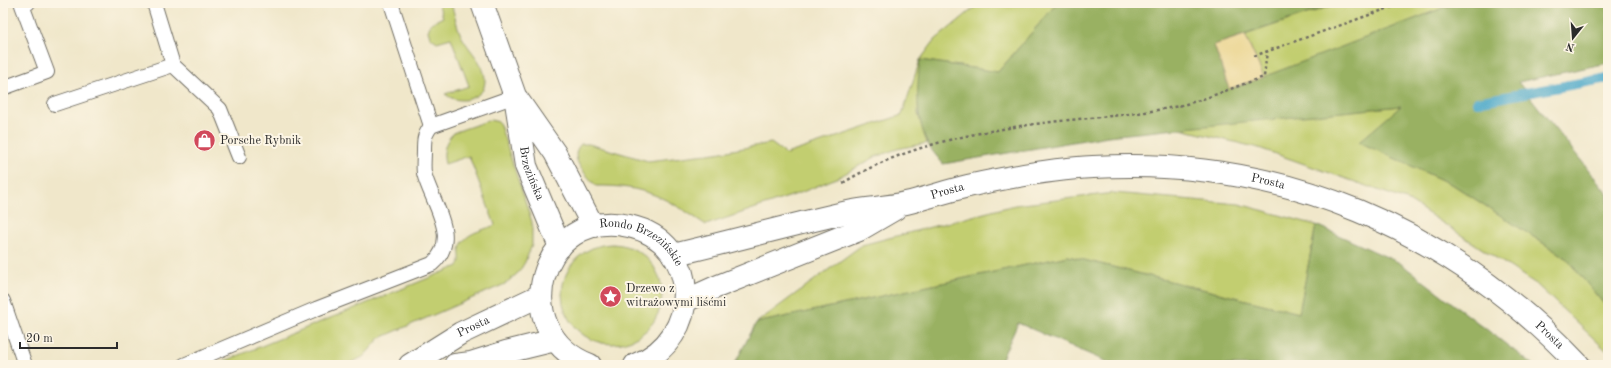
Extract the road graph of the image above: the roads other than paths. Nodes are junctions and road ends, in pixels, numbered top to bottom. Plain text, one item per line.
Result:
1 (28, 3) edge
2 (154, 3) edge
3 (391, 3) edge
4 (482, 3) edge
5 (173, 65) junction
6 (3, 88) edge
7 (515, 96) junction
8 (54, 104) dead end
9 (431, 126) junction
10 (238, 157) dead end
11 (907, 203) junction
12 (593, 226) junction
13 (560, 247) junction
14 (672, 255) junction
15 (540, 295) junction
16 (3, 301) edge
17 (685, 301) junction
18 (555, 340) junction
19 (658, 359) edge
20 (463, 364) edge
21 (25, 365) edge
22 (184, 365) edge
23 (410, 365) edge
24 (590, 365) edge
25 (635, 365) edge
26 (1579, 365) edge

1 - 6 lane
2 - 5 lane
3 - 9 lane
4 - 7 main road, Brzezińska
5 - 8 lane
5 - 10 lane
7 - 9 lane
7 - 12 main road, Brzezińska
7 - 13 main road, Brzezińska
9 - 22 lane
11 - 14 main road, Prosta
11 - 17 main road, Prosta
11 - 26 main road, Prosta
12 - 13 main road, Rondo Brzezińskie
12 - 14 main road, Rondo Brzezińskie
13 - 15 main road, Rondo Brzezińskie
14 - 17 main road, Rondo Brzezińskie
15 - 18 main road, Rondo Brzezińskie
15 - 23 main road, Prosta
16 - 21 lane
17 - 19 main road, Rondo Brzezińskie
18 - 20 main road
18 - 24 main road, Rondo Brzezińskie
19 - 25 main road, Rondo Brzezińskie

